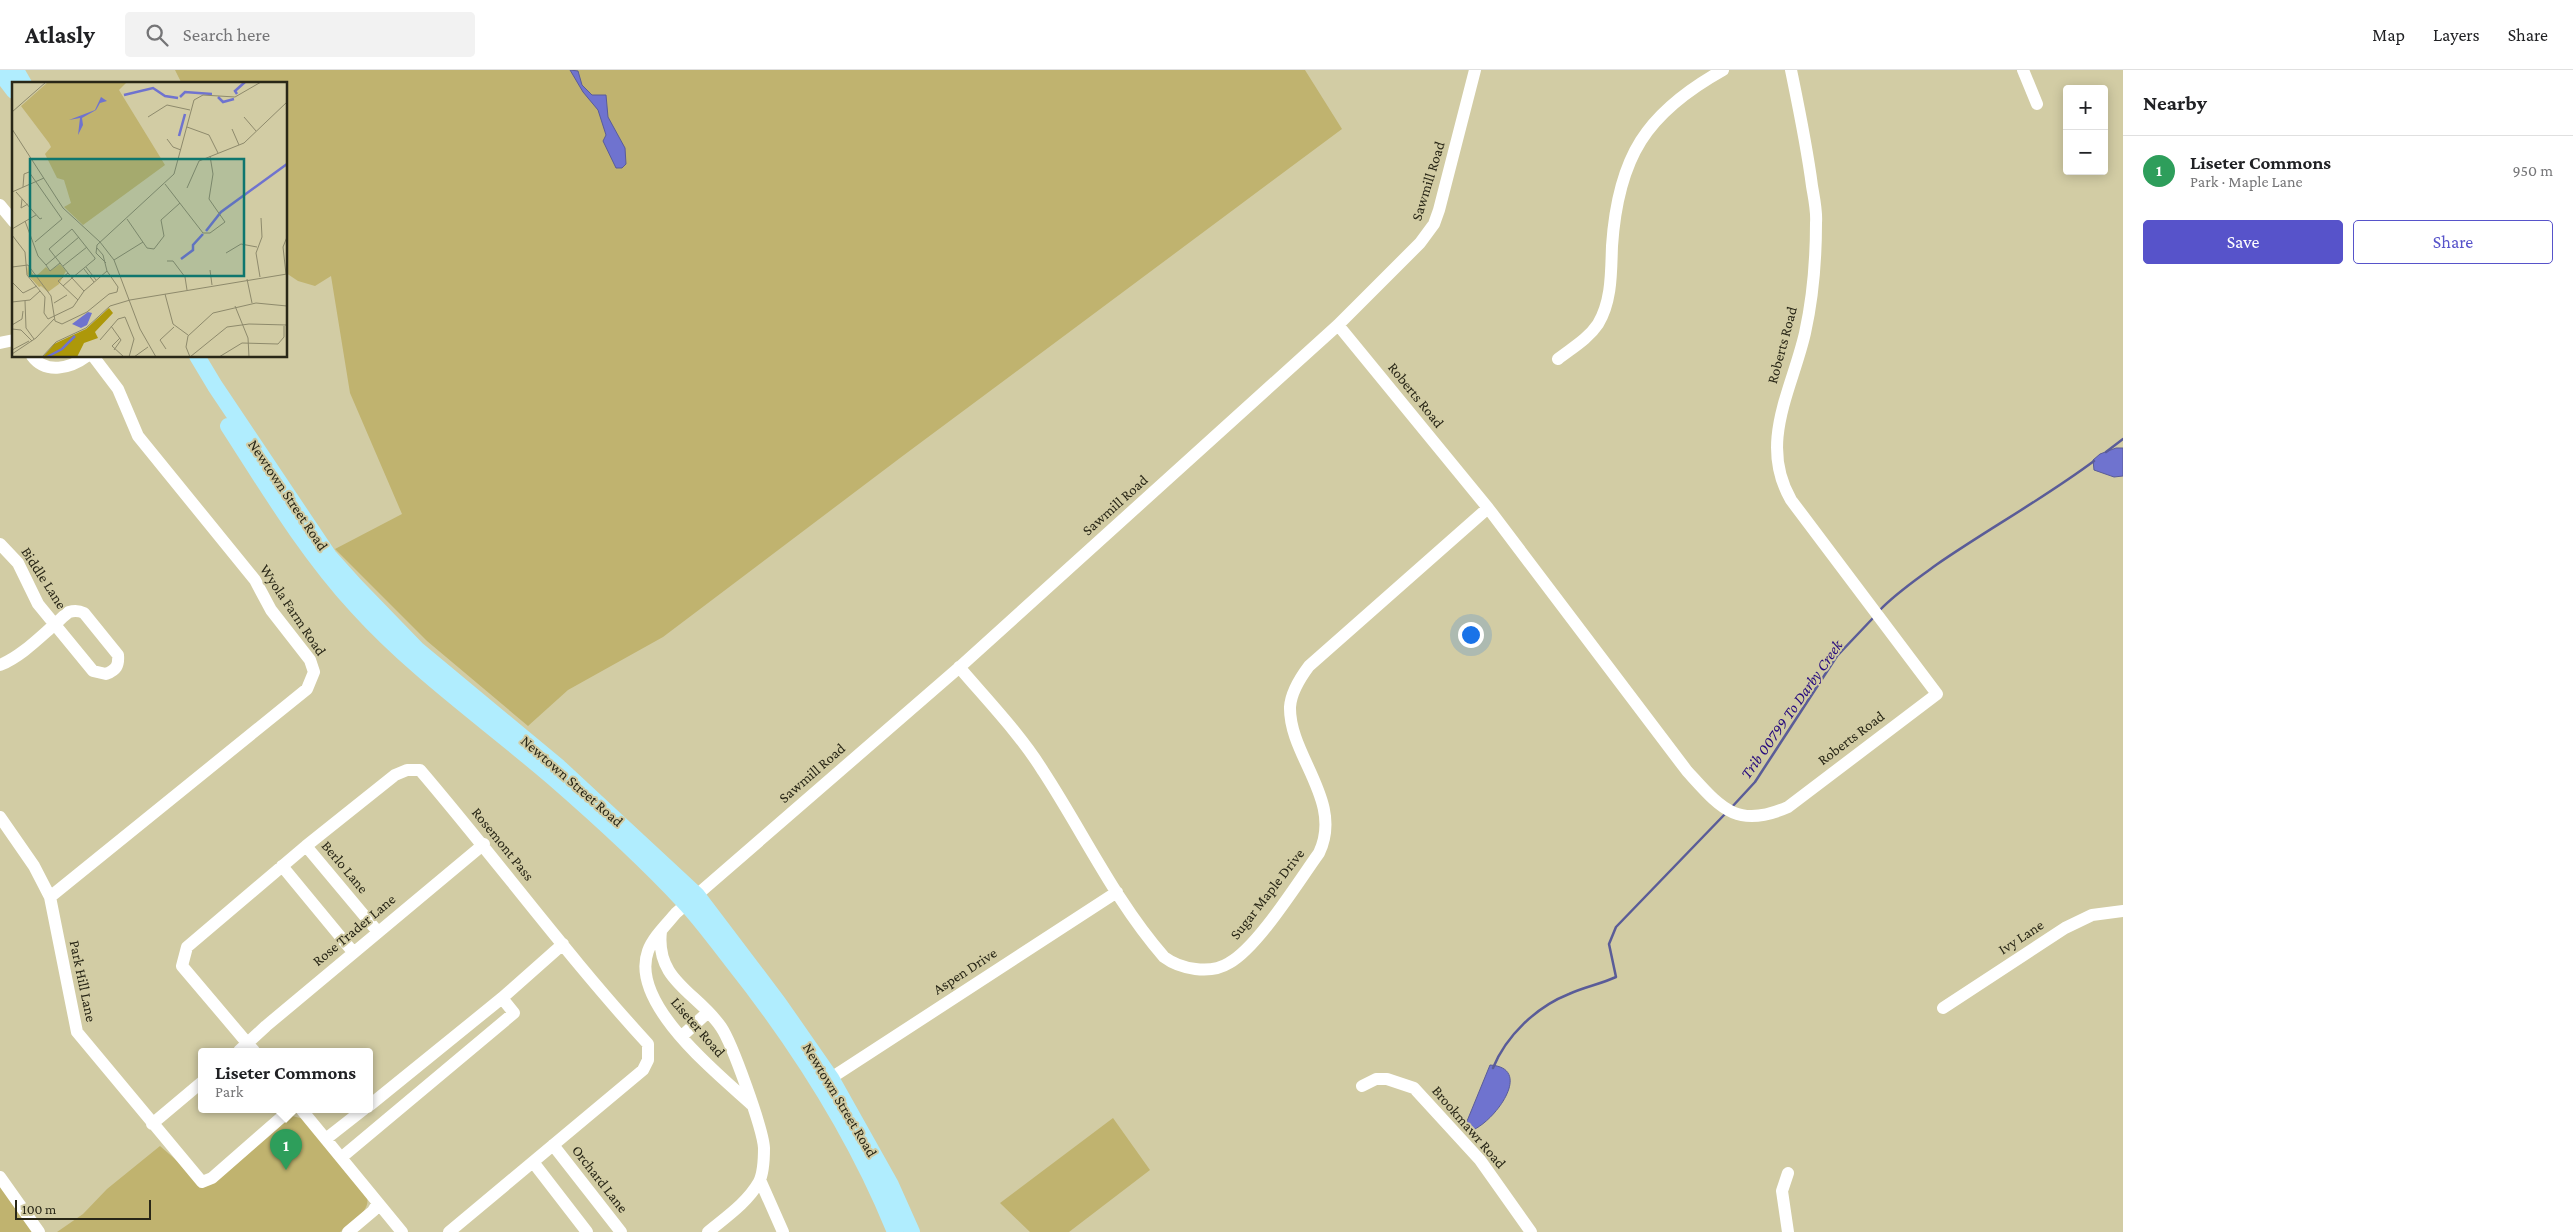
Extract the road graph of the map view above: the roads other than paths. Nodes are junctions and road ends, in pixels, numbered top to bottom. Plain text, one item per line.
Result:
1 (4, 70) edge
2 (16, 70) edge
3 (1475, 70) edge
4 (1723, 70) edge
5 (1791, 70) edge
6 (2023, 70) edge
7 (0, 73) edge
8 (23, 82) edge
9 (12, 84) edge
10 (12, 88) edge
11 (2038, 104) dead end
12 (0, 205) edge
13 (12, 220) edge
14 (1338, 325) junction
15 (35, 358) edge
16 (84, 358) edge
17 (95, 358) edge
18 (185, 358) edge
19 (198, 358) edge
20 (1558, 358) dead end
21 (1488, 508) junction
22 (0, 544) edge
23 (55, 624) junction
24 (0, 665) edge
25 (959, 667) junction
26 (0, 817) edge
27 (484, 844) junction
28 (306, 846) junction
29 (282, 866) junction
30 (1117, 892) junction
31 (50, 897) junction
32 (691, 899) junction
33 (2123, 911) edge
34 (661, 931) junction
35 (378, 932) junction
36 (562, 944) junction
37 (353, 952) junction
38 (502, 998) junction
39 (1943, 1008) dead end
40 (708, 1012) junction
41 (682, 1036) junction
42 (444, 1046) junction
43 (246, 1048) edge
44 (248, 1048) edge
45 (457, 1060) junction
46 (831, 1078) junction
47 (198, 1085) edge
48 (1362, 1086) dead end
49 (373, 1102) edge
50 (750, 1104) junction
51 (286, 1113) edge
52 (305, 1113) edge
53 (359, 1113) edge
54 (152, 1124) junction
55 (327, 1138) junction
56 (553, 1145) junction
57 (342, 1156) junction
58 (532, 1162) junction
59 (1788, 1173) dead end
60 (0, 1177) edge
61 (760, 1180) junction
62 (378, 1203) junction
63 (39, 1232) edge
64 (348, 1232) edge
65 (402, 1232) edge
66 (449, 1232) edge
67 (587, 1232) edge
68 (622, 1232) edge
69 (708, 1232) edge
70 (783, 1232) edge
71 (894, 1232) edge
72 (912, 1232) edge
73 (1531, 1232) edge
74 (1788, 1232) edge

1 - 9 main road
2 - 8 main road
3 - 14 street, Sawmill Road
4 - 20 street
5 - 21 street, Roberts Road
6 - 11 street
7 - 10 main road
12 - 13 street
14 - 21 street, Roberts Road
14 - 25 street, Sawmill Road
15 - 16 street
17 - 31 street, Wyola Farm Road
18 - 32 main road, Newtown Street Road
19 - 32 main road, Newtown Street Road
21 - 30 street, Sugar Maple Drive
22 - 23 street, Biddle Lane
23 - 23 street
23 - 24 street, Biddle Lane
25 - 30 street, Sugar Maple Drive
25 - 32 street, Sawmill Road
26 - 31 street, Park Hill Lane
27 - 28 street, Rosemont Pass
27 - 35 street, Rose Trader Lane
27 - 36 street, Rosemont Pass
28 - 29 street, Rosemont Pass
28 - 35 street, Berlo Lane
29 - 37 street
29 - 43 street, Rosemont Pass
30 - 46 street, Aspen Drive
31 - 54 street, Park Hill Lane
32 - 34 street, Liseter Road
32 - 46 main road, Newtown Street Road
32 - 71 main road, Newtown Street Road
33 - 39 street, Ivy Lane
34 - 40 street, Liseter Road
34 - 41 street, Liseter Road
35 - 37 street, Rose Trader Lane
36 - 38 street
36 - 56 street, Rosemont Pass
37 - 44 street, Rose Trader Lane
38 - 42 street
38 - 45 street
40 - 41 street
40 - 50 street, Liseter Road
41 - 50 street, Liseter Road
42 - 45 street
42 - 49 street
45 - 57 street
46 - 72 main road, Newtown Street Road
47 - 54 street
48 - 73 street, Brookmawr Road
50 - 61 street, Liseter Road
51 - 54 street, Park Hill Lane
52 - 55 street
53 - 55 street
55 - 57 street
56 - 58 street, Rosemont Pass
56 - 68 street, Orchard Lane
57 - 62 street
58 - 66 street, Rosemont Pass
58 - 67 street
59 - 74 street
60 - 63 street
61 - 69 street, Liseter Road
61 - 70 street
62 - 64 street
62 - 65 street

